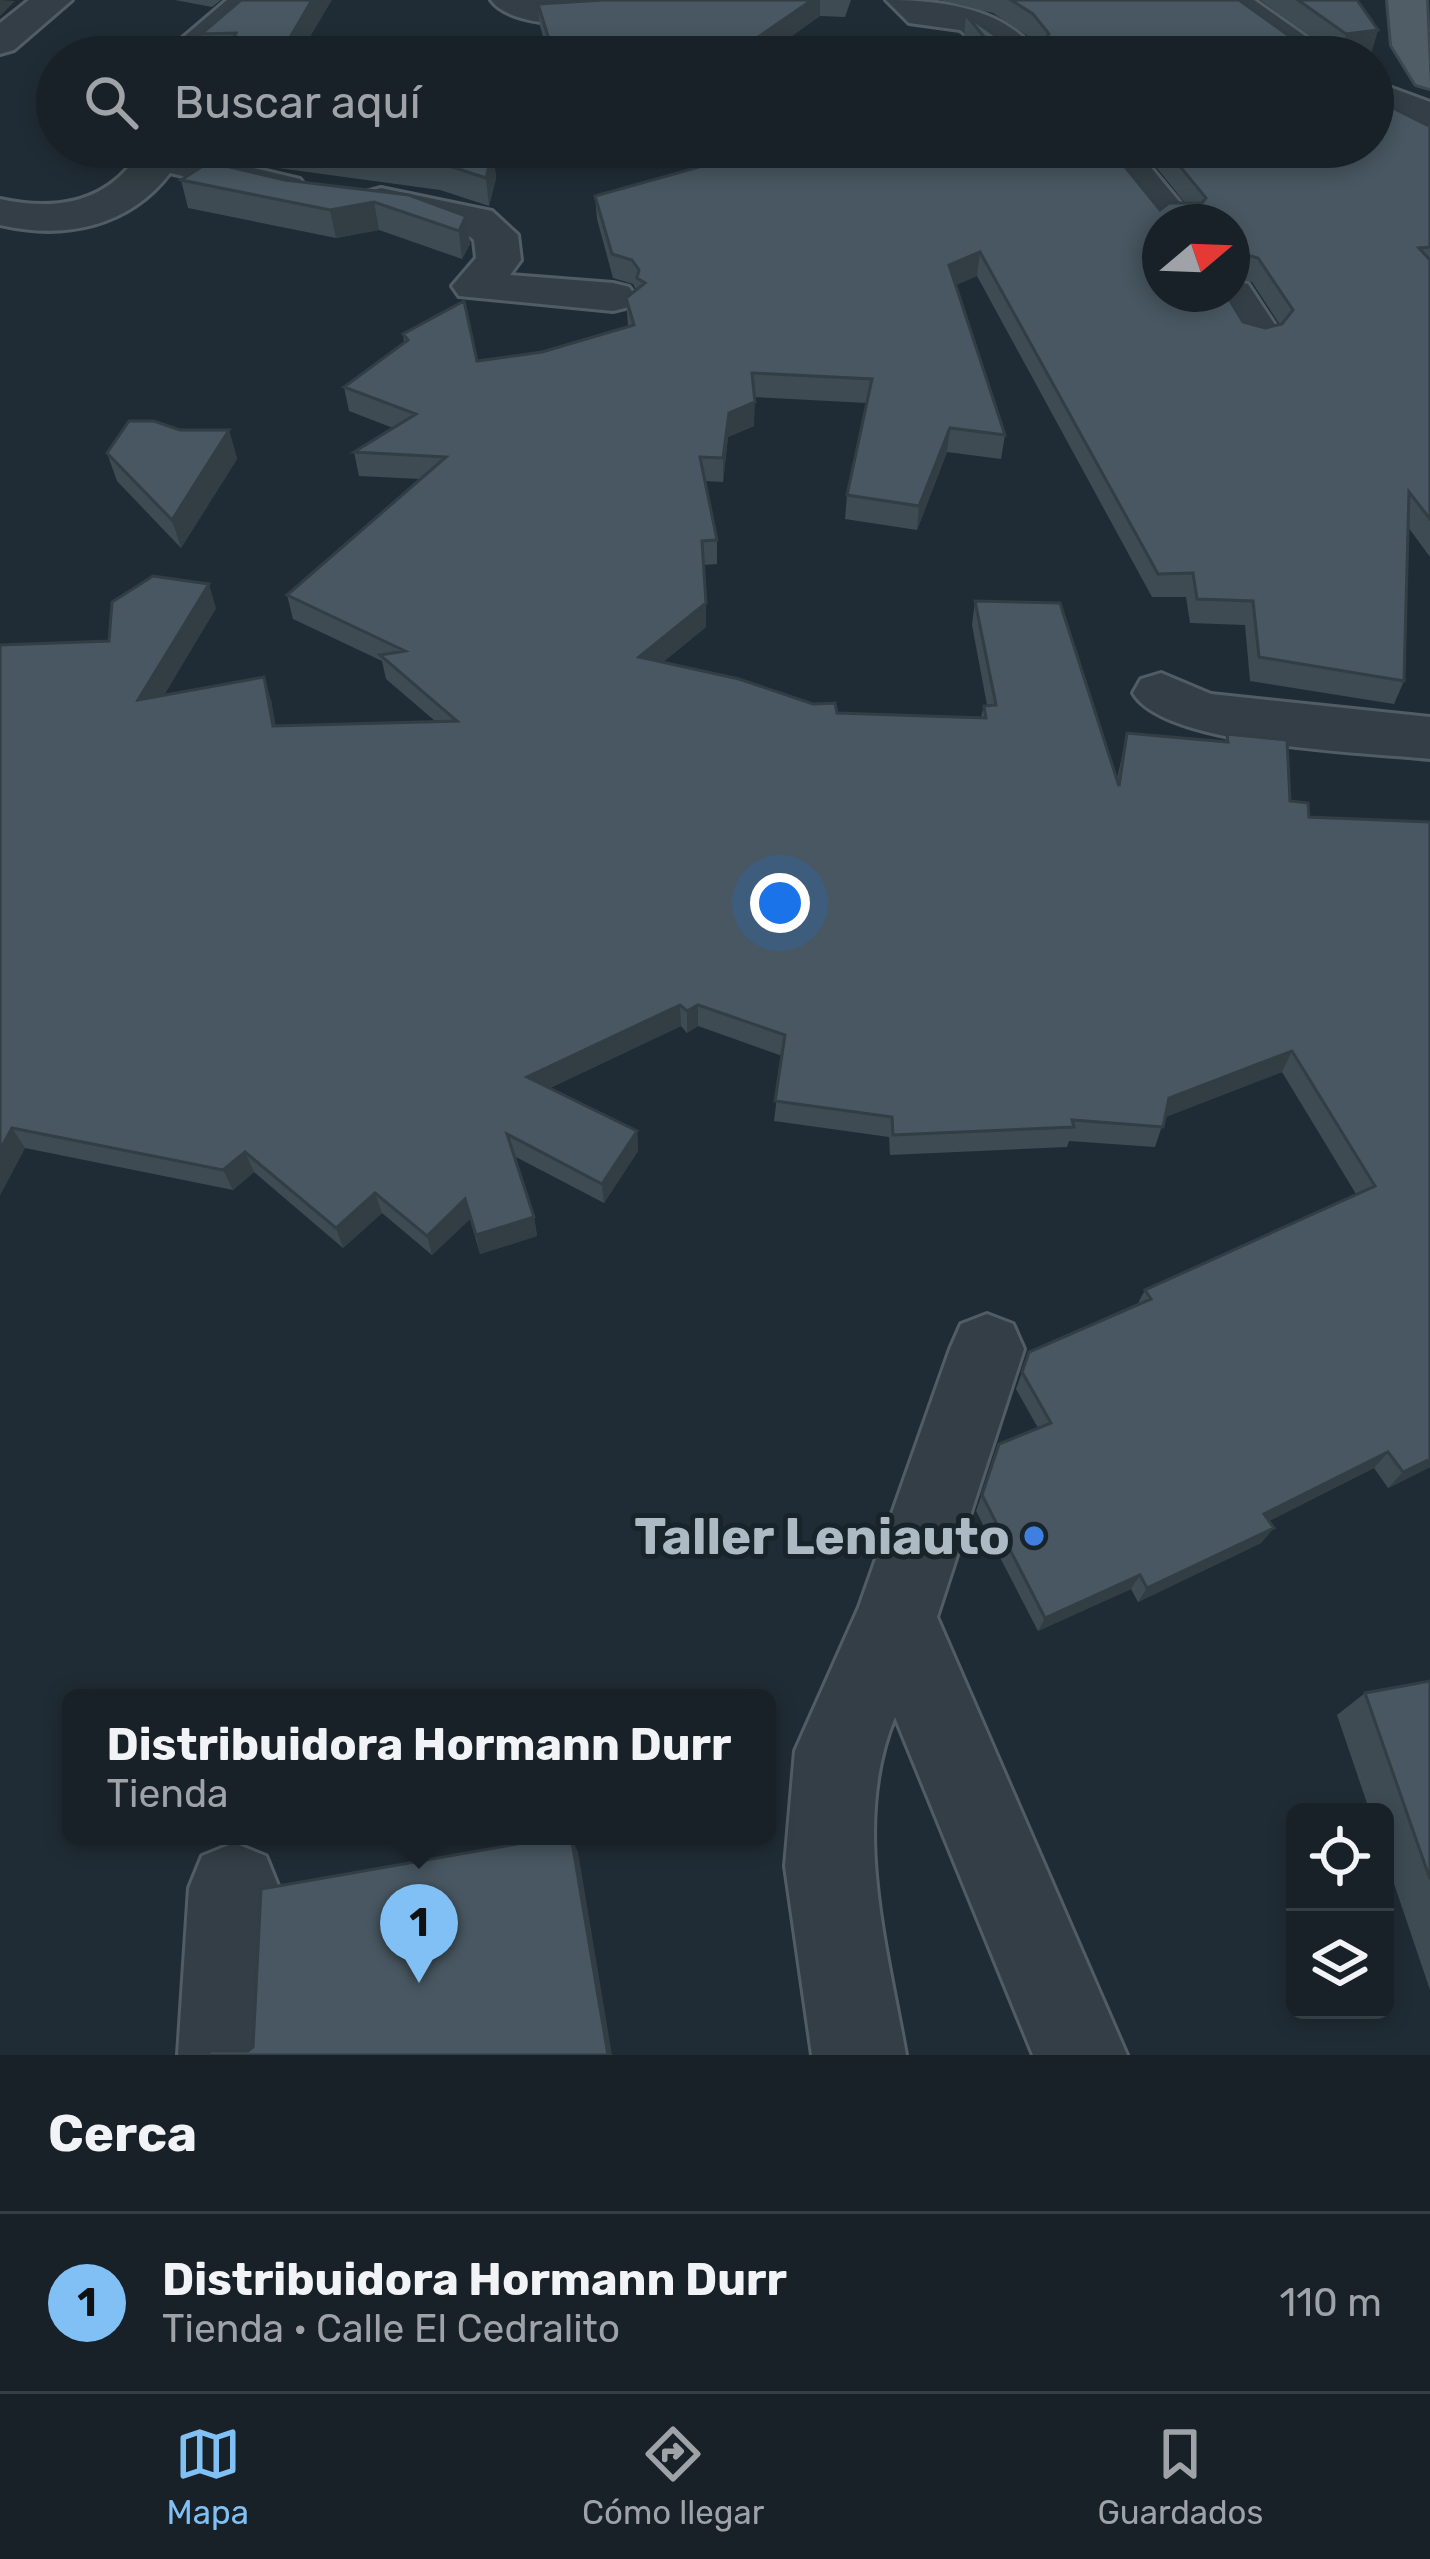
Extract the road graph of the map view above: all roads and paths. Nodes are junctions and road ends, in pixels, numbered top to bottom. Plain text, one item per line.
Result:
1 (250, 0) edge
2 (510, 0) edge
3 (623, 0) edge
4 (905, 0) edge
5 (1228, 0) edge
6 (1407, 0) edge
7 (34, 4) edge
8 (206, 36) edge
9 (993, 36) edge
10 (1283, 36) edge
11 (0, 42) edge
12 (1424, 59) edge
13 (1394, 102) edge
14 (1430, 117) edge
15 (150, 168) edge
16 (225, 168) edge
17 (1129, 168) edge
18 (1159, 204) edge
19 (0, 212) edge
20 (613, 296) dead end
21 (1243, 312) edge
22 (1257, 334) edge
23 (1160, 693) dead end
24 (1430, 738) edge
25 (988, 1348) dead end
26 (896, 1618) junction
27 (233, 1888) dead end
28 (225, 2055) edge
29 (859, 2055) edge
30 (1080, 2055) edge

1 - 8 street
2 - 3 street
4 - 9 street
5 - 10 street
6 - 12 main road
7 - 11 street
13 - 14 street
15 - 19 street
16 - 20 street
17 - 18 street
21 - 22 street
23 - 24 street
25 - 26 street
26 - 29 street
26 - 30 street
27 - 28 street

